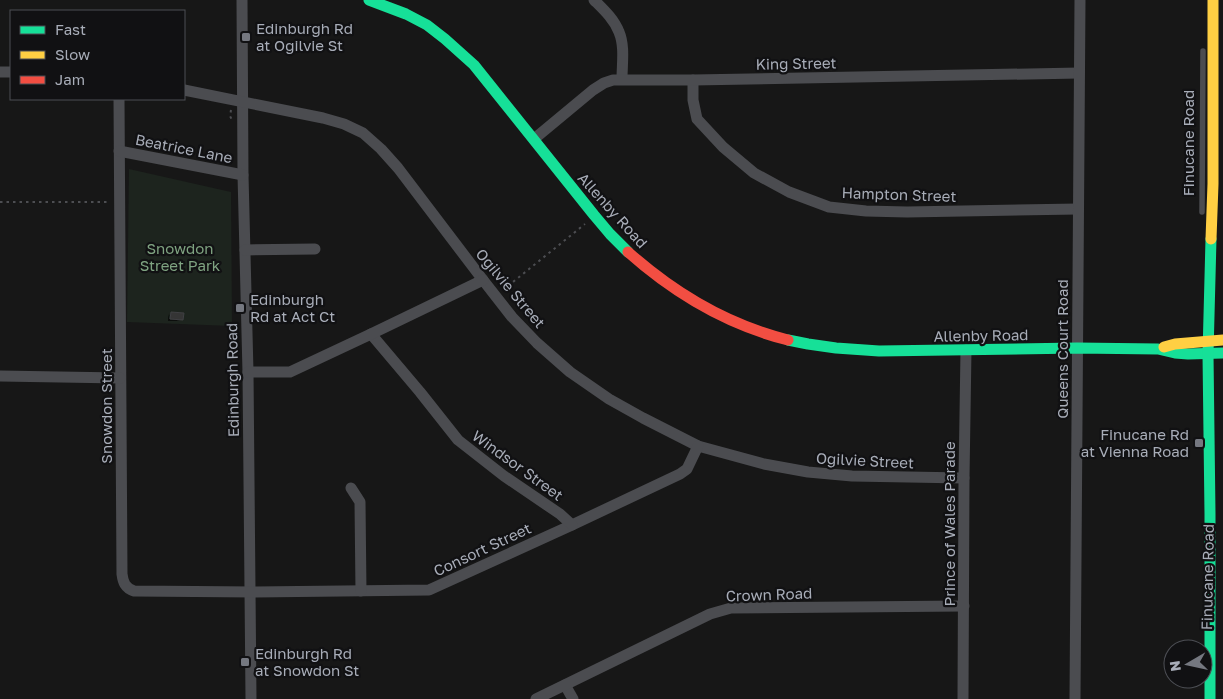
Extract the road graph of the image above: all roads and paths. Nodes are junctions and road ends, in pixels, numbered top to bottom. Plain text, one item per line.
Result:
1 (242, 0) edge
2 (369, 0) edge
3 (594, 0) edge
4 (1080, 0) edge
5 (1213, 0) edge
6 (1203, 40) dead end
7 (1079, 74) junction
8 (622, 80) junction
9 (693, 80) junction
10 (185, 90) edge
11 (120, 100) edge
12 (242, 102) junction
13 (534, 139) junction
14 (119, 151) junction
15 (243, 175) junction
16 (0, 202) edge
17 (120, 202) junction
18 (1078, 209) junction
19 (595, 216) junction
20 (1202, 218) dead end
21 (315, 249) dead end
22 (246, 250) junction
23 (1203, 266) dead end
24 (483, 280) junction
25 (1210, 285) junction
26 (496, 295) junction
27 (371, 334) junction
28 (1223, 340) edge
29 (1209, 341) junction
30 (1077, 348) junction
31 (1158, 349) junction
32 (966, 350) junction
33 (1223, 353) edge
34 (1208, 354) junction
35 (248, 372) junction
36 (0, 376) edge
37 (120, 378) junction
38 (698, 446) junction
39 (964, 478) junction
40 (351, 488) dead end
41 (1210, 514) junction
42 (1203, 524) dead end
43 (572, 525) junction
44 (361, 591) junction
45 (250, 592) junction
46 (964, 606) junction
47 (1221, 629) dead end
48 (565, 685) junction
49 (251, 699) edge
50 (536, 699) edge
51 (573, 699) edge
52 (963, 699) edge
53 (1075, 699) edge
54 (1210, 699) edge
55 (1221, 699) edge

1 - 12 street, Edinburgh Road
2 - 13 main road, Allenby Road
3 - 8 street
4 - 7 street, Queens Court Road
5 - 25 main road, Finucane Road
6 - 20 lane, Finucane Road
7 - 9 street, King Street
7 - 18 street, Queens Court Road
8 - 9 street, King Street
8 - 13 street, King Street
9 - 18 street, Hampton Street
10 - 12 street, Ogilvie Street
11 - 14 street, Snowdon Street
12 - 15 street, Edinburgh Road
12 - 24 street, Ogilvie Street
13 - 19 main road, Allenby Road
14 - 15 street, Beatrice Lane
14 - 17 street, Snowdon Street
15 - 22 street, Edinburgh Road
16 - 17 path
17 - 37 street, Snowdon Street
18 - 30 street, Queens Court Road
19 - 26 path
19 - 32 main road, Allenby Road
21 - 22 street
22 - 35 street, Edinburgh Road
23 - 25 lane, Finucane Road
24 - 26 street, Ogilvie Street
24 - 27 street
25 - 29 main road, Finucane Road
26 - 38 street, Ogilvie Street
27 - 35 street
27 - 43 street, Windsor Street
28 - 29 main road, Allenby Road
29 - 31 main road, Allenby Road
29 - 34 main road, Finucane Road
30 - 31 main road, Allenby Road
30 - 32 main road, Allenby Road
30 - 53 street, Queens Court Road
31 - 34 main road, Allenby Road
32 - 39 street, Prince of Wales Parade
33 - 34 main road, Allenby Road
34 - 41 main road, Finucane Road
35 - 45 street, Edinburgh Road
36 - 37 street
37 - 45 street, Snowdon Street
38 - 39 street, Ogilvie Street
38 - 43 street, Consort Street
39 - 46 street, Prince of Wales Parade
40 - 44 street
41 - 42 lane, Finucane Road
41 - 54 main road, Finucane Road
43 - 44 street, Consort Street
44 - 45 street, Consort Street
45 - 49 street, Edinburgh Road
46 - 48 street, Crown Road
46 - 52 street, Prince of Wales Parade
47 - 55 main road, Finucane Road
48 - 50 street, Crown Road
48 - 51 street

